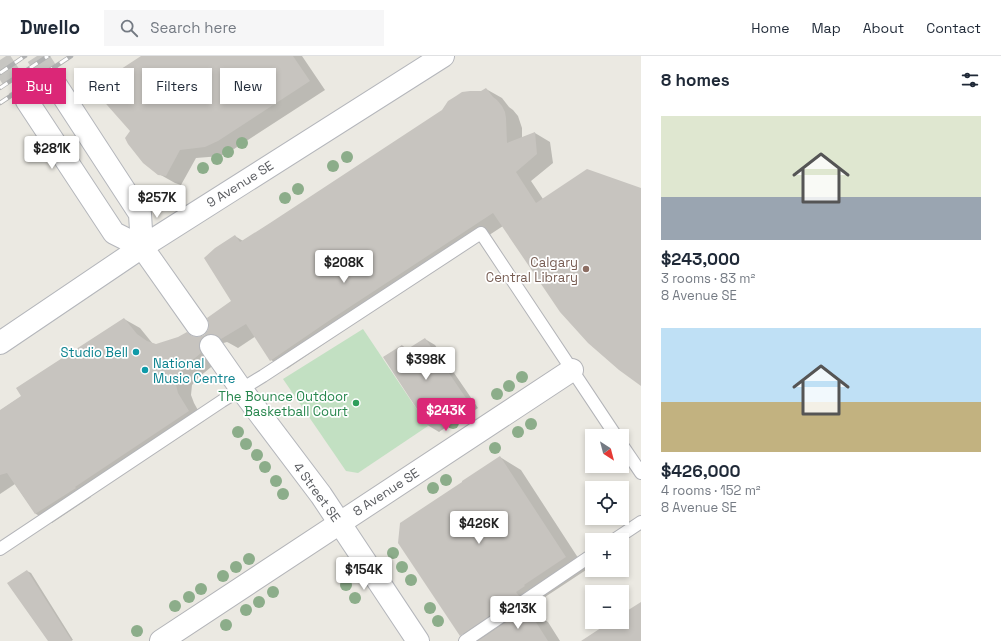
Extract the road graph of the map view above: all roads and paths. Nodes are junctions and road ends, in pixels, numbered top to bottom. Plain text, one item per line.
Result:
1 (443, 56) edge
2 (66, 100) tunnel mouth
3 (29, 104) tunnel mouth
4 (142, 247) junction
5 (197, 325) dead end
6 (0, 343) edge
7 (211, 346) dead end
8 (572, 370) junction
9 (241, 389) junction
10 (611, 429) edge
11 (629, 455) edge
12 (641, 473) edge
13 (641, 522) edge
14 (340, 523) junction
15 (624, 533) edge
16 (0, 549) edge
17 (585, 560) edge
18 (161, 641) edge
19 (418, 641) edge
20 (465, 641) edge

1 - 4 main road, 9 Avenue SE
2 - 4 main road
3 - 4 main road
4 - 5 main road
4 - 6 main road, 9 Avenue SE
7 - 9 main road, 4 Street SE
8 - 9 lane
8 - 10 lane
8 - 14 main road, 8 Avenue SE
9 - 14 main road, 4 Street SE
9 - 16 lane
11 - 12 lane
13 - 15 lane
14 - 18 main road, 8 Avenue SE
14 - 19 main road, 4 Street SE
17 - 20 lane

